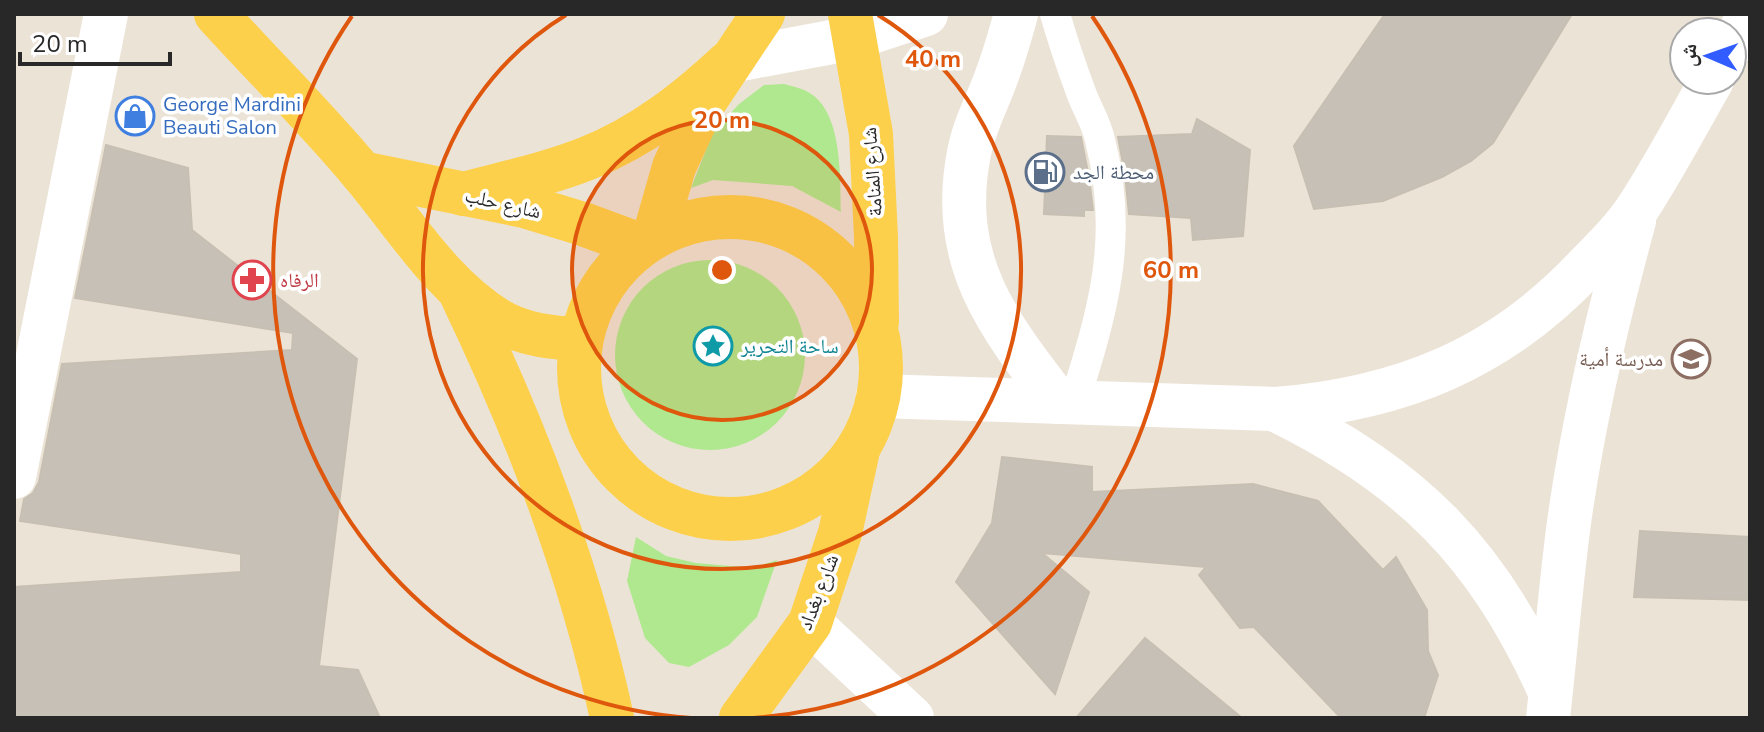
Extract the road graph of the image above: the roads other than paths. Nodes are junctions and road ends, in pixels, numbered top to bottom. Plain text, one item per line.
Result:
1 (106, 14) edge
2 (216, 14) edge
3 (763, 14) edge
4 (926, 14) edge
5 (1016, 14) edge
6 (1055, 14) edge
7 (852, 26) edge
8 (730, 61) junction
9 (1703, 96) edge
10 (362, 173) junction
11 (463, 194) junction
12 (1637, 208) junction
13 (647, 241) junction
14 (458, 287) junction
15 (877, 332) junction
16 (581, 339) junction
17 (878, 396) junction
18 (1066, 403) junction
19 (1276, 409) junction
20 (858, 449) junction
21 (14, 477) edge
22 (810, 623) junction
23 (1549, 706) edge
24 (612, 718) edge
25 (741, 718) edge
26 (912, 718) edge

1 - 21 main road
2 - 10 main road
3 - 8 main road
4 - 7 main road
5 - 18 main road
6 - 18 lane
7 - 8 main road
7 - 15 main road, شارع المنامة
8 - 11 main road
8 - 13 main road
9 - 12 main road
10 - 11 main road, شارع حلب
10 - 14 main road
11 - 13 main road, شارع حلب
12 - 19 main road
12 - 23 main road
13 - 15 main road
13 - 16 main road
14 - 16 main road
14 - 24 main road
15 - 17 main road
16 - 20 main road
17 - 18 main road
17 - 20 main road
18 - 19 main road
19 - 23 main road
20 - 22 main road, شارع بغداد
22 - 25 main road, شارع بغداد
22 - 26 main road

